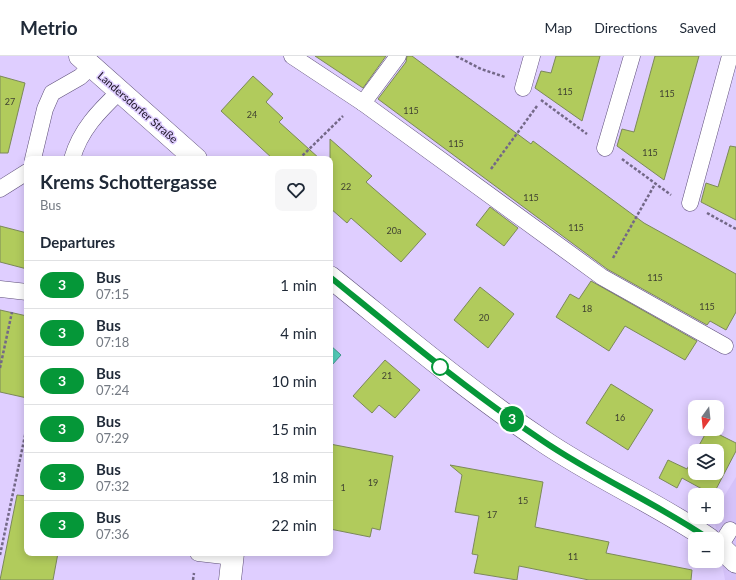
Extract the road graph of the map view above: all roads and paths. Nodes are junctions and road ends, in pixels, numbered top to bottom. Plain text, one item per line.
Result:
1 (292, 56) edge
2 (398, 56) edge
3 (532, 56) edge
4 (632, 56) edge
5 (730, 56) edge
6 (86, 61) edge
7 (523, 88) dead end
8 (120, 91) junction
9 (541, 101) dead end
10 (363, 103) junction
11 (605, 148) dead end
12 (33, 156) edge
13 (73, 156) edge
14 (193, 156) edge
15 (302, 156) edge
16 (24, 174) edge
17 (655, 184) dead end
18 (478, 187) junction
19 (0, 189) edge
20 (690, 203) dead end
21 (602, 277) junction
22 (333, 279) edge
23 (0, 289) edge
24 (22, 291) edge
25 (725, 346) dead end
26 (0, 368) edge
27 (24, 440) edge
28 (704, 532) edge
29 (724, 546) edge
30 (0, 556) edge
31 (233, 556) edge
32 (736, 562) edge
33 (230, 580) edge

1 - 10 lane
2 - 10 lane
3 - 7 lane
4 - 11 lane
5 - 20 lane
6 - 8 main road, Landersdorfer Straße
6 - 12 lane
8 - 13 lane
8 - 14 main road, Landersdorfer Straße
9 - 18 path
10 - 15 path
10 - 18 lane
16 - 19 lane
17 - 21 path
18 - 21 lane
21 - 25 lane
22 - 28 main road
23 - 24 lane
24 - 26 path
27 - 30 path
29 - 32 main road
31 - 33 main road

